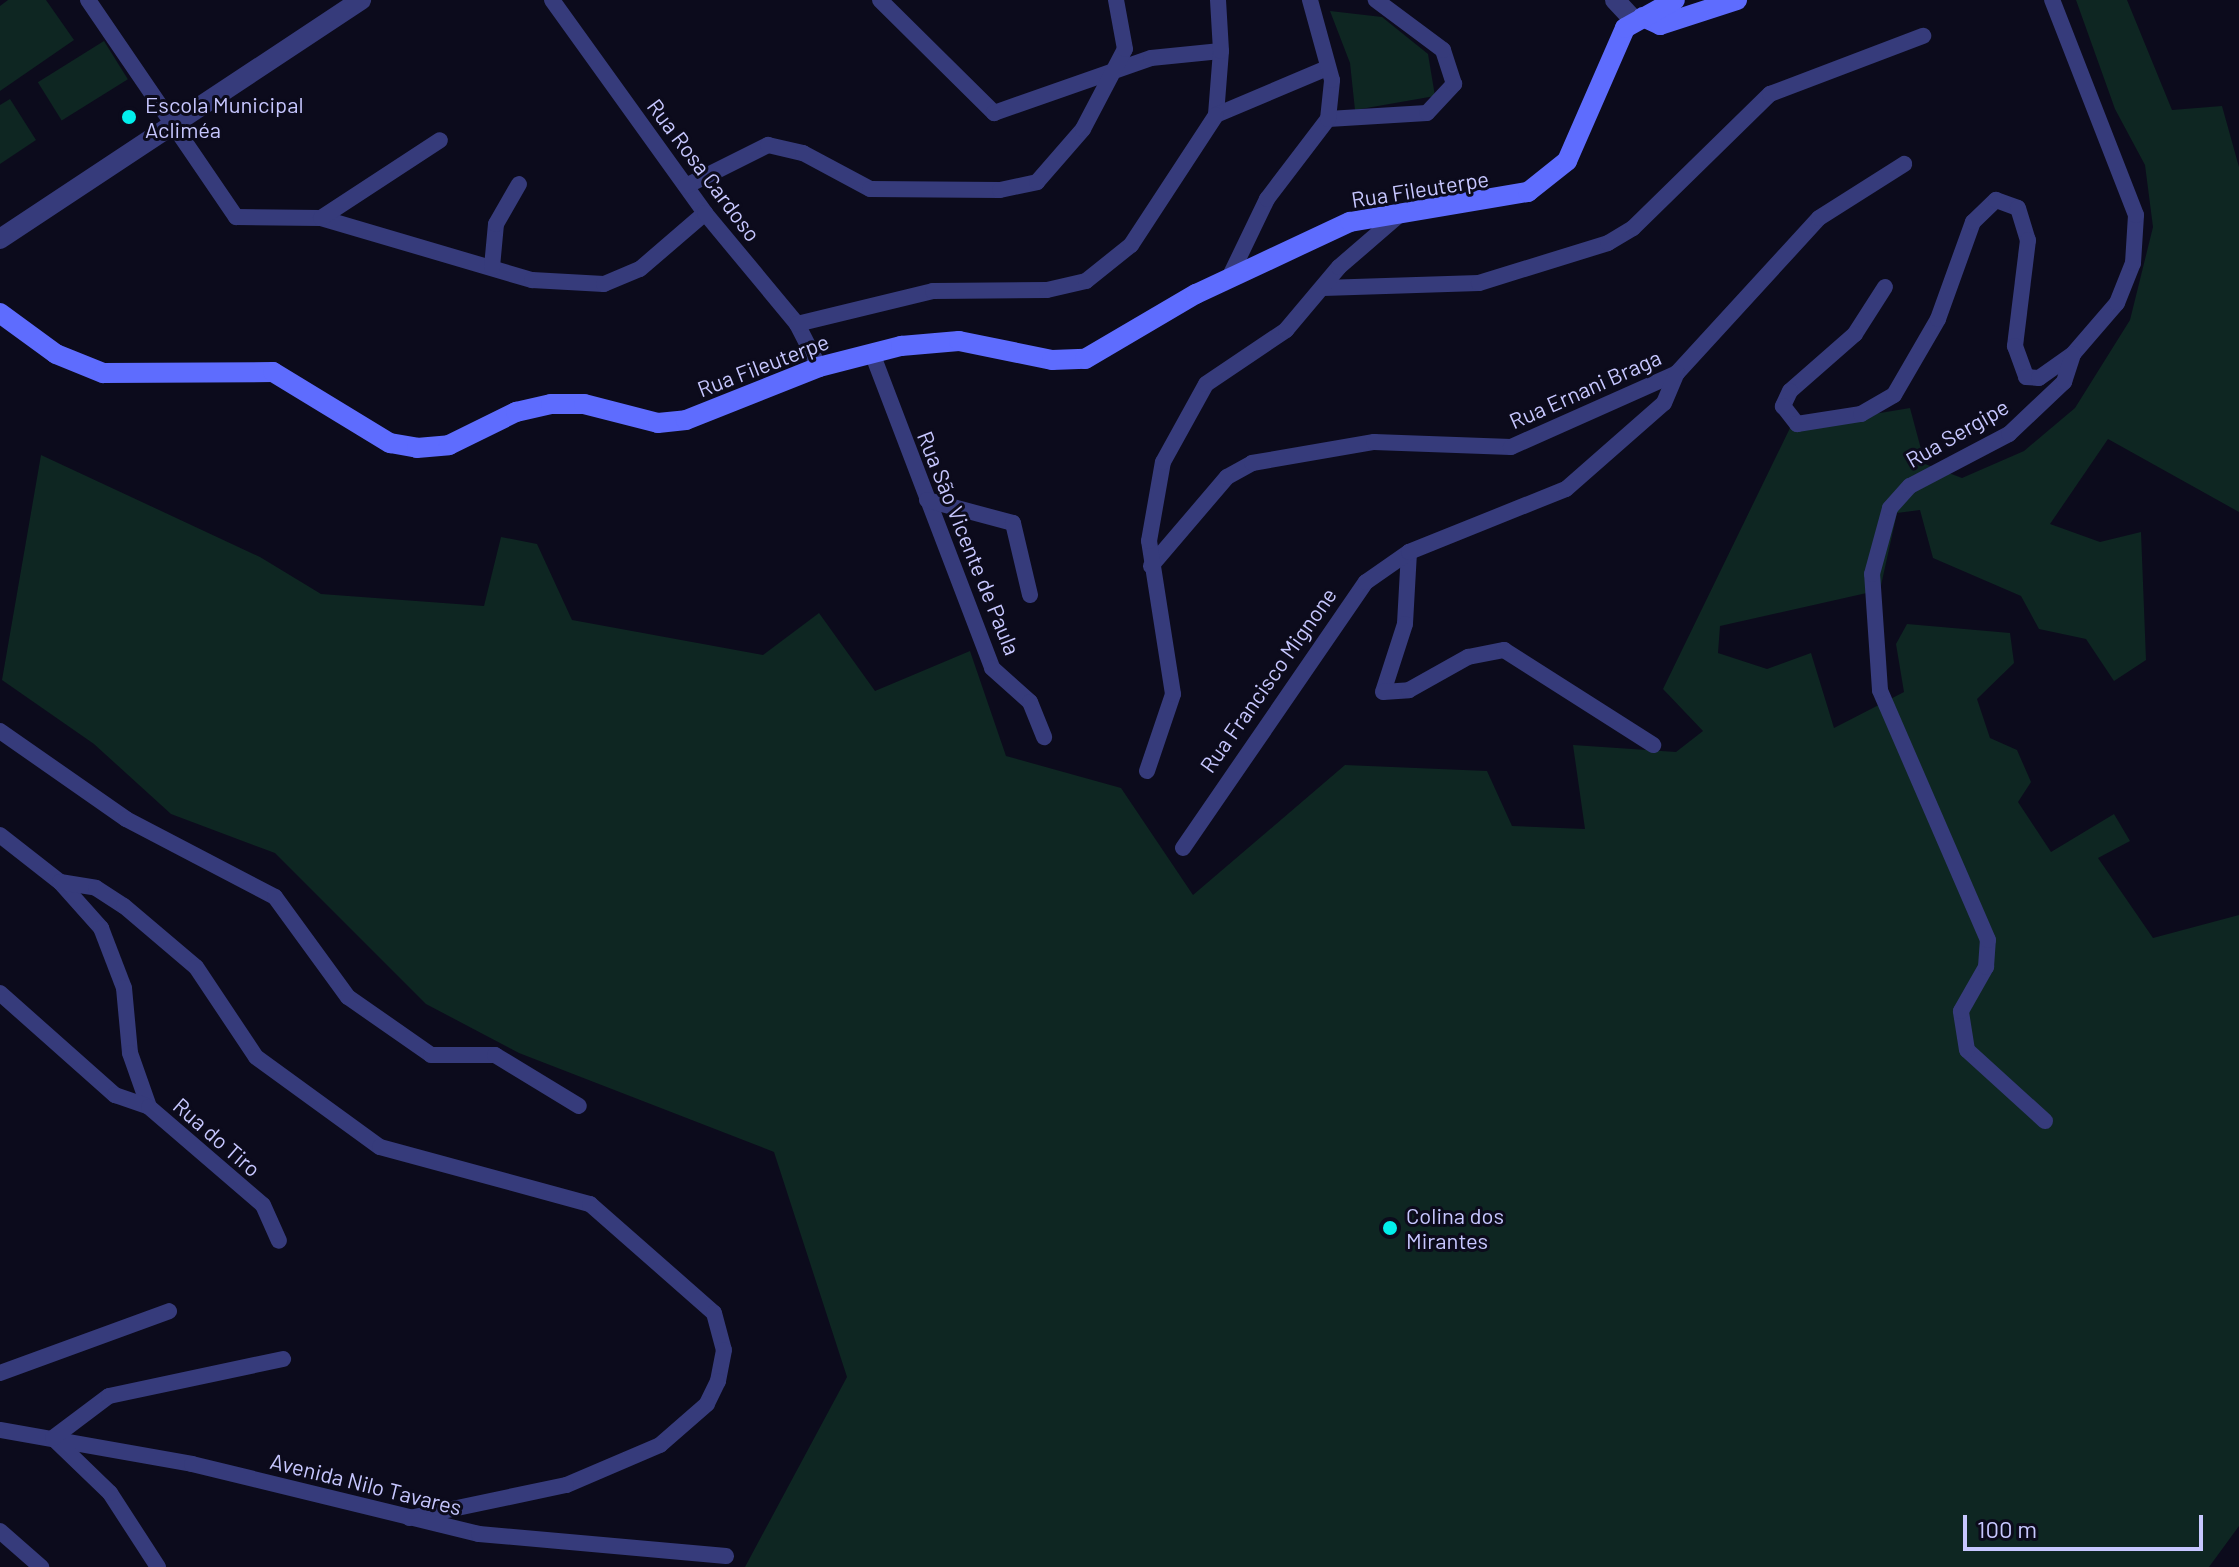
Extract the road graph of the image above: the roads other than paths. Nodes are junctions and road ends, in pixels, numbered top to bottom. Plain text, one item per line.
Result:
1 (88, 0) edge
2 (361, 0) edge
3 (552, 0) edge
4 (880, 0) edge
5 (1116, 0) edge
6 (1218, 0) edge
7 (1310, 0) edge
8 (1376, 0) edge
9 (1615, 0) edge
10 (1675, 0) edge
11 (1737, 0) edge
12 (2052, 0) edge
13 (1638, 18) junction
14 (1923, 36) dead end
15 (1221, 51) junction
16 (1327, 68) junction
17 (1115, 70) junction
18 (1216, 115) junction
19 (1328, 119) junction
20 (169, 123) junction
21 (440, 140) dead end
22 (1904, 164) dead end
23 (519, 184) dead end
24 (686, 186) junction
25 (705, 213) junction
26 (1398, 216) junction
27 (321, 218) junction
28 (0, 239) edge
29 (492, 267) junction
30 (1229, 278) junction
31 (1885, 287) dead end
32 (1323, 288) junction
33 (0, 313) edge
34 (797, 324) junction
35 (872, 353) junction
36 (2073, 354) junction
37 (819, 367) junction
38 (1677, 373) junction
39 (927, 500) junction
40 (1409, 552) junction
41 (1151, 566) junction
42 (1030, 595) dead end
43 (0, 731) edge
44 (1044, 737) dead end
45 (1653, 745) dead end
46 (1147, 771) dead end
47 (0, 835) edge
48 (1183, 848) dead end
49 (60, 882) junction
50 (0, 993) edge
51 (579, 1106) dead end
52 (149, 1107) junction
53 (2045, 1121) dead end
54 (279, 1241) dead end
55 (169, 1311) dead end
56 (283, 1359) dead end
57 (0, 1373) edge
58 (0, 1430) edge
59 (53, 1438) junction
60 (409, 1518) junction
61 (0, 1531) edge
62 (726, 1556) dead end
63 (41, 1567) edge
64 (158, 1567) edge

1 - 20 street
2 - 20 street
3 - 24 street, Rua Rosa Cardoso
4 - 17 street
5 - 17 street
6 - 15 street
7 - 16 street
8 - 19 street
9 - 13 street
10 - 13 main road
11 - 13 main road
12 - 36 street, Rua Sergipe
13 - 26 main road, Rua Fileuterpe
14 - 32 street
15 - 17 street
15 - 18 street
16 - 18 street
16 - 19 street
17 - 24 street
18 - 34 street
19 - 30 street
20 - 27 street
20 - 28 street
21 - 27 street
22 - 38 street, Rua Ernani Braga
23 - 29 street
24 - 25 street, Rua Rosa Cardoso
25 - 29 street
25 - 34 street, Rua Rosa Cardoso
26 - 30 main road, Rua Fileuterpe
26 - 32 street
27 - 29 street
30 - 35 main road, Rua Fileuterpe
31 - 36 street
32 - 41 street
33 - 37 main road, Rua Fileuterpe
34 - 37 street, Rua Rosa Cardoso
35 - 37 main road, Rua Fileuterpe
35 - 39 street, Rua São Vicente de Paula
36 - 53 street, Rua Sergipe
38 - 40 street, Rua Francisco Mignone
38 - 41 street, Rua Ernani Braga
39 - 42 street
39 - 44 street, Rua São Vicente de Paula
40 - 45 street
40 - 48 street, Rua Francisco Mignone
41 - 46 street
43 - 51 street
47 - 49 street
49 - 52 street
49 - 60 street
50 - 52 street, Rua do Tiro
52 - 54 street, Rua do Tiro
55 - 57 street
56 - 59 street
58 - 59 street, Avenida Nilo Tavares
59 - 60 street, Avenida Nilo Tavares
59 - 64 street
60 - 62 street, Avenida Nilo Tavares
61 - 63 street

